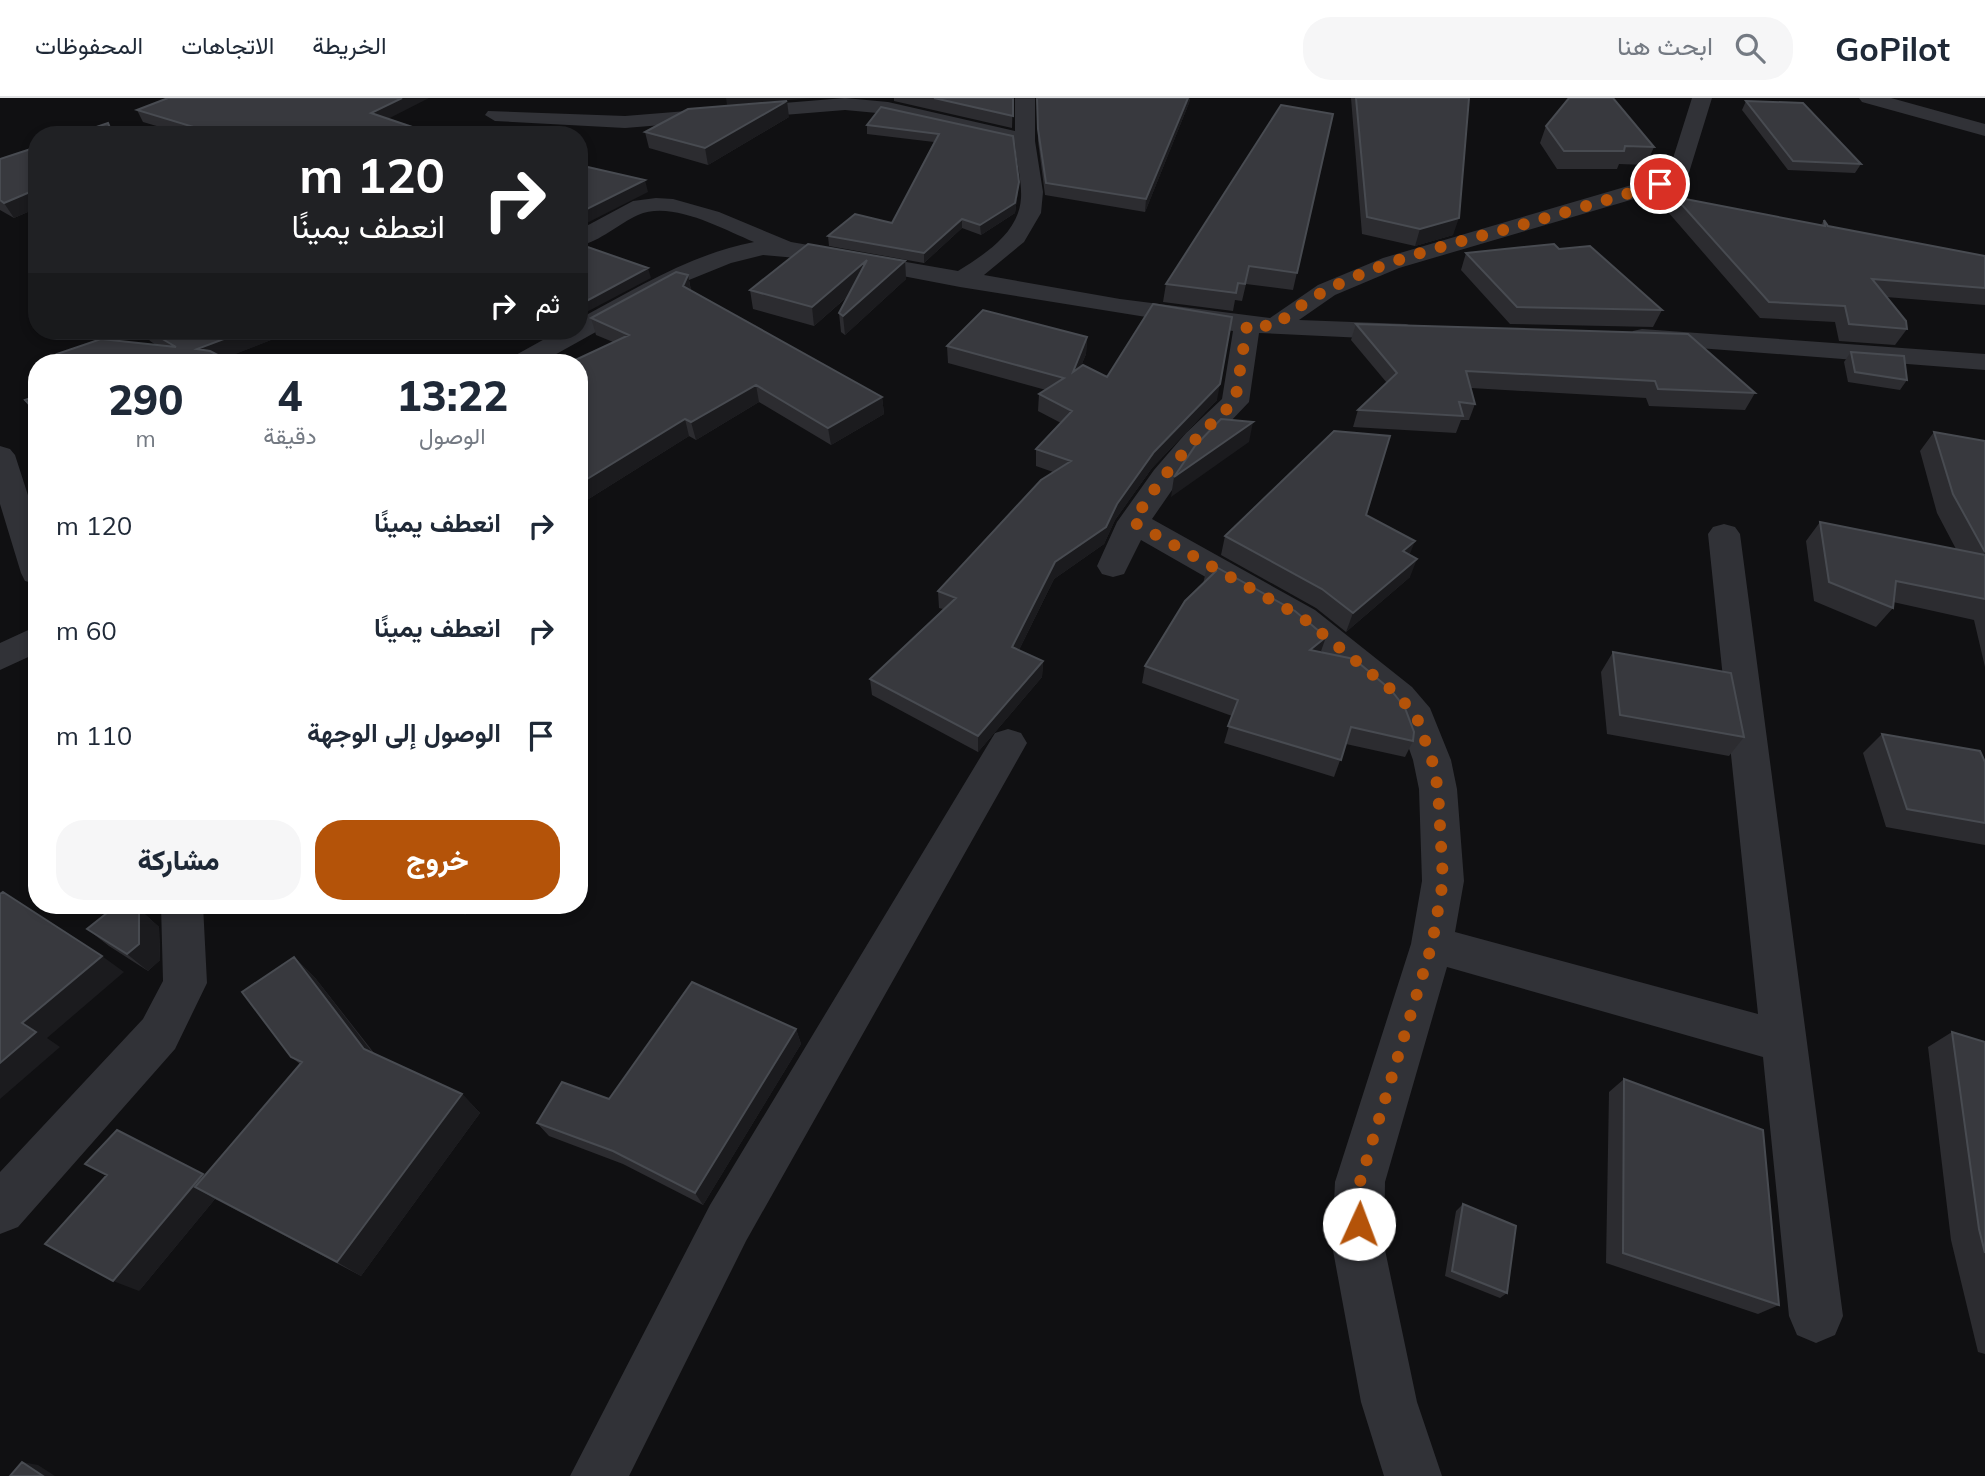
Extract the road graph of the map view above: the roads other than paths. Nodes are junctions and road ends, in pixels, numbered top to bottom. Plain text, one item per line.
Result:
1 (1025, 98) edge
2 (1702, 98) edge
3 (1869, 98) edge
4 (495, 115) dead end
5 (1985, 130) edge
6 (1025, 139) junction
7 (588, 234) edge
8 (796, 250) junction
9 (960, 280) junction
10 (588, 325) edge
11 (1247, 325) junction
12 (1276, 326) junction
13 (1427, 332) edge
14 (1617, 336) edge
15 (560, 340) edge
16 (537, 354) edge
17 (1985, 362) edge
18 (0, 454) edge
19 (1133, 522) junction
20 (1724, 534) dead end
21 (28, 544) edge
22 (1113, 566) dead end
23 (28, 643) edge
24 (0, 658) edge
25 (1008, 743) dead end
26 (181, 914) edge
27 (1432, 944) junction
28 (1783, 1042) junction
29 (0, 1209) edge
30 (1816, 1316) dead end
31 (599, 1476) edge
32 (1413, 1476) edge

1 - 6 street
2 - 12 street
3 - 5 street
4 - 6 street
6 - 9 street
7 - 8 street
8 - 9 street
8 - 10 street
9 - 11 street
11 - 12 street
11 - 19 street
12 - 13 street
14 - 17 street
15 - 16 street
18 - 21 street
19 - 22 street
19 - 27 street
20 - 28 street
23 - 24 street
25 - 31 street
26 - 29 street
27 - 28 street
27 - 32 street
28 - 30 street

